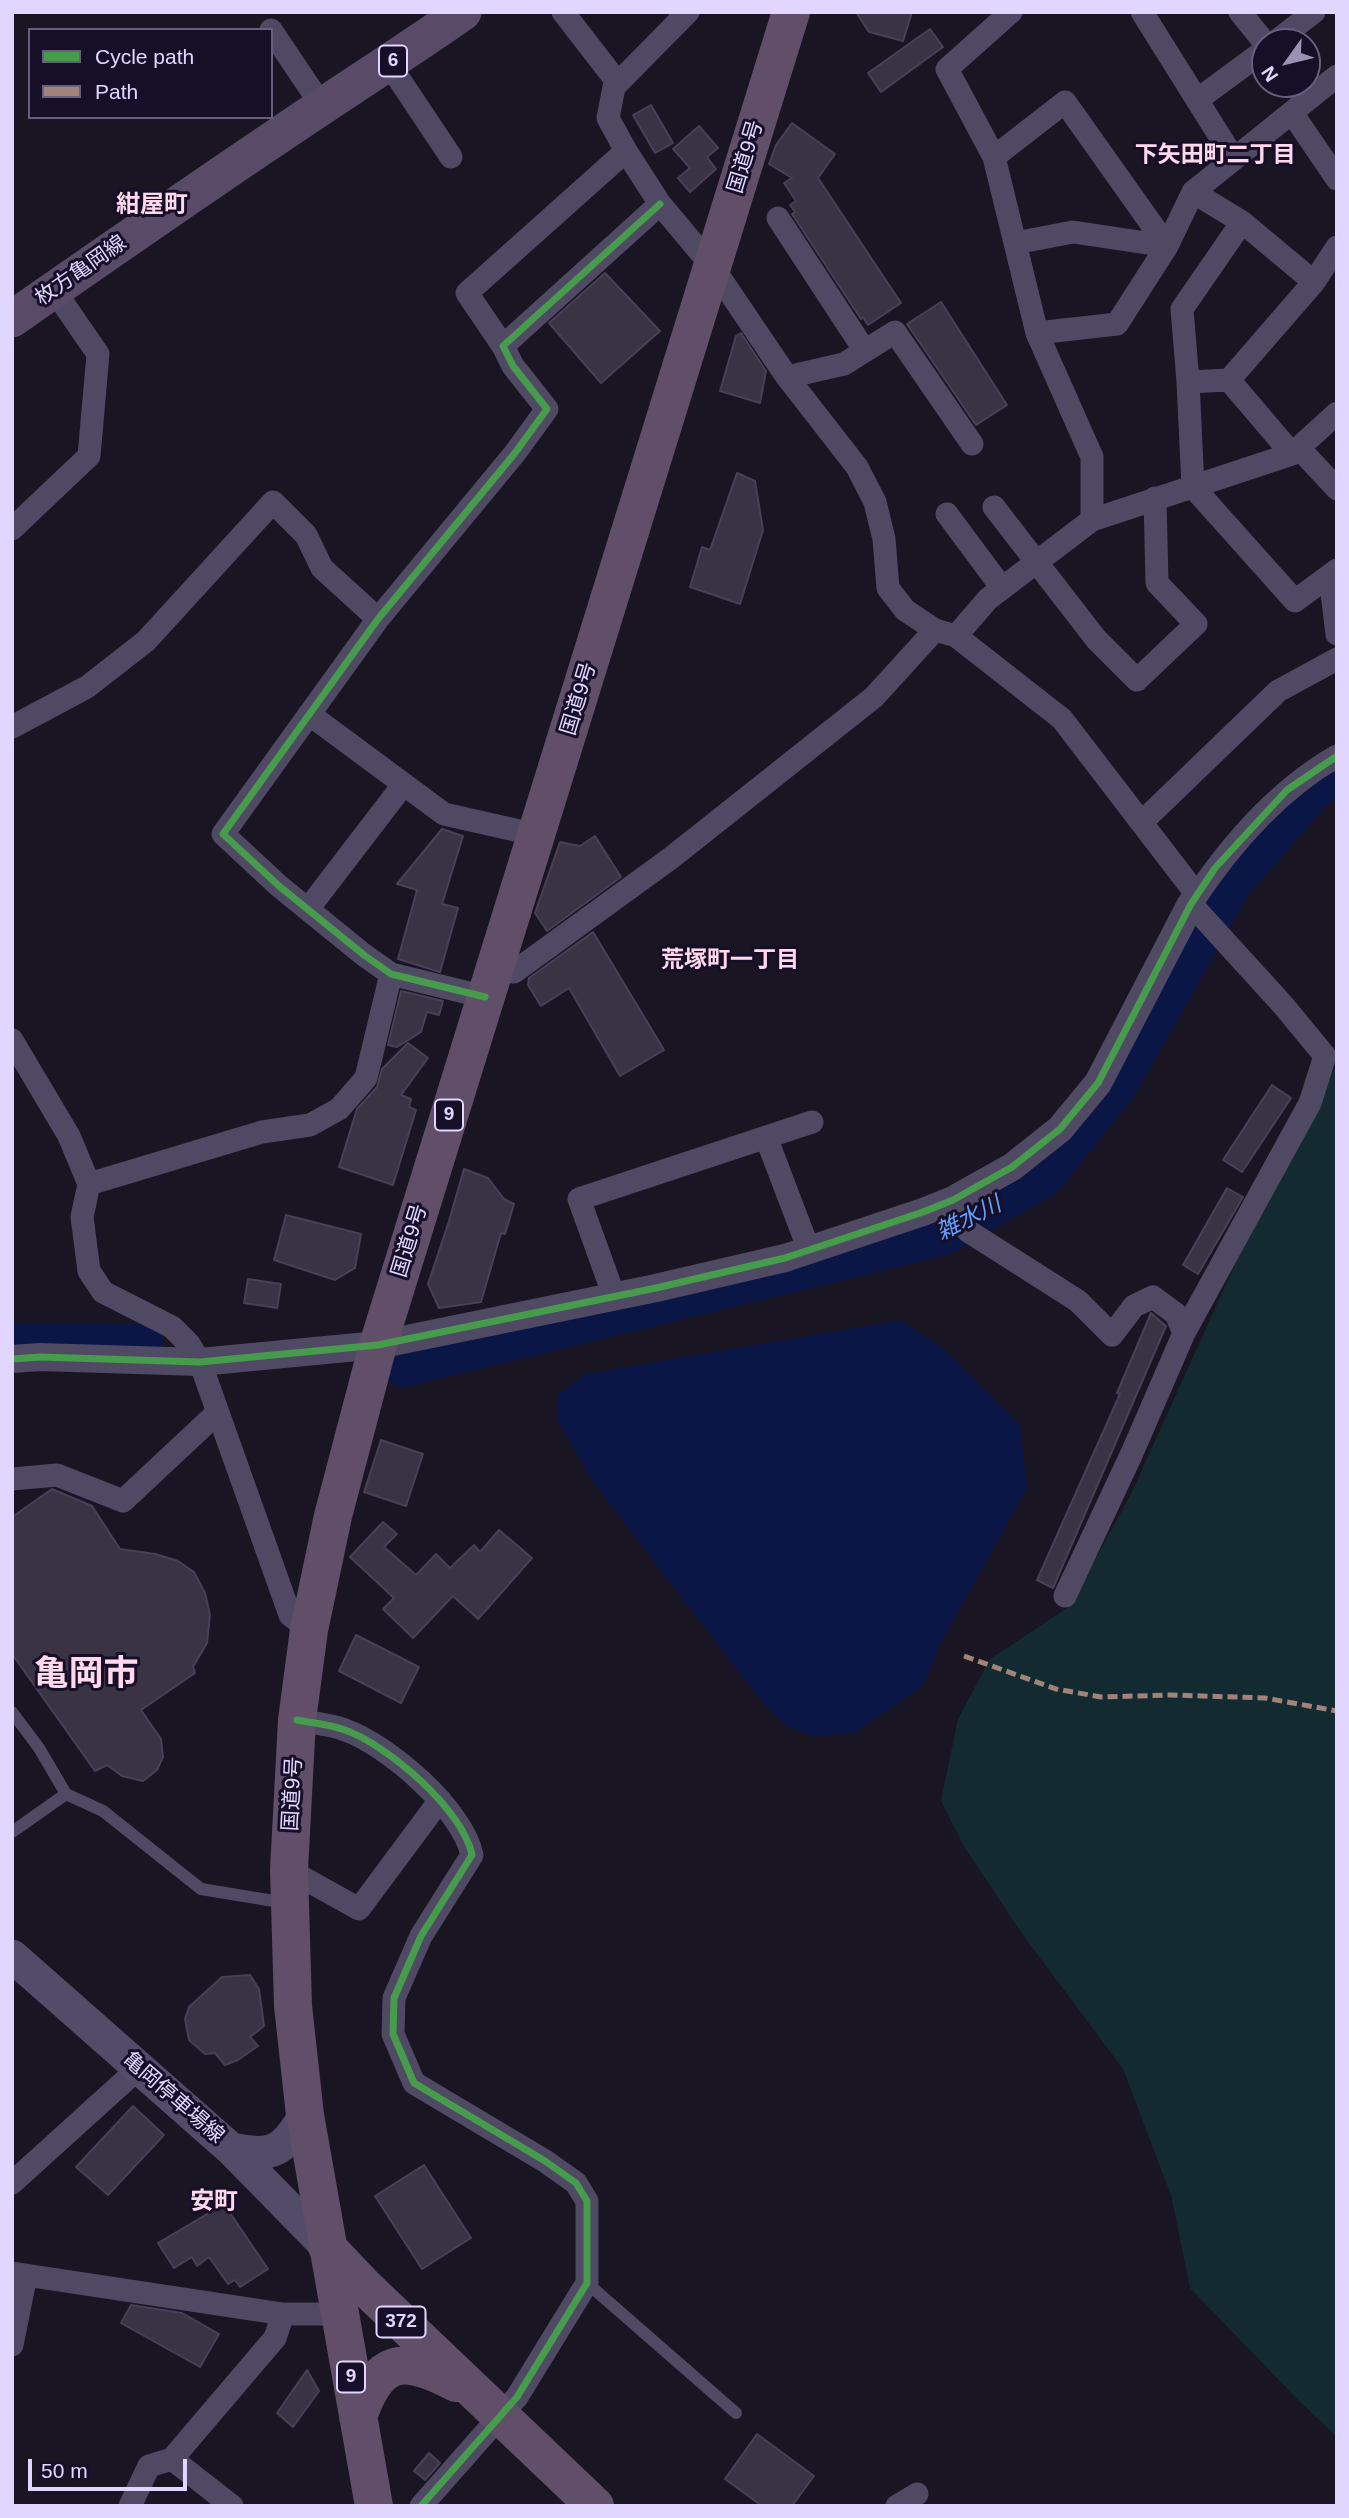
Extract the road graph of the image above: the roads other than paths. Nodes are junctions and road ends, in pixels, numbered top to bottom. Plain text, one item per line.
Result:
1 (260, 12) edge
2 (463, 12) edge
3 (564, 12) edge
4 (688, 12) edge
5 (790, 12) edge
6 (1011, 12) edge
7 (1142, 12) edge
8 (1240, 12) edge
9 (1314, 12) edge
10 (270, 28) edge
11 (1253, 28) edge
12 (1293, 28) edge
13 (273, 33) edge
14 (1251, 60) edge
15 (389, 64) junction
16 (1337, 76) edge
17 (618, 83) junction
18 (1198, 100) junction
19 (321, 106) junction
20 (1292, 113) junction
21 (626, 151) junction
22 (452, 157) dead end
23 (994, 157) junction
24 (1234, 159) junction
25 (1337, 179) edge
26 (1193, 192) junction
27 (660, 204) junction
28 (778, 218) dead end
29 (1242, 222) junction
30 (1015, 243) junction
31 (1167, 246) junction
32 (1337, 247) edge
33 (712, 266) junction
34 (1314, 282) junction
35 (54, 290) junction
36 (12, 319) edge
37 (1037, 333) junction
38 (503, 346) junction
39 (865, 351) junction
40 (787, 377) junction
41 (1229, 380) junction
42 (1188, 382) junction
43 (1337, 413) edge
44 (972, 444) dead end
45 (1295, 451) junction
46 (1193, 487) junction
47 (1337, 489) edge
48 (1155, 498) junction
49 (994, 507) dead end
50 (947, 514) dead end
51 (1092, 520) junction
52 (12, 529) edge
53 (1037, 561) junction
54 (1333, 573) edge
55 (1002, 588) junction
56 (378, 619) junction
57 (946, 633) junction
58 (1337, 634) edge
59 (1337, 659) edge
60 (309, 714) junction
61 (12, 727) edge
62 (1337, 756) edge
63 (403, 785) junction
64 (1142, 822) junction
65 (537, 835) junction
66 (1194, 899) junction
67 (307, 909) junction
68 (391, 974) junction
69 (490, 983) junction
70 (12, 1040) edge
71 (812, 1122) dead end
72 (766, 1137) junction
73 (89, 1184) junction
74 (953, 1200) junction
75 (809, 1250) junction
76 (614, 1296) junction
77 (1184, 1333) junction
78 (378, 1345) junction
79 (12, 1359) edge
80 (200, 1362) junction
81 (217, 1413) junction
82 (12, 1479) edge
83 (1065, 1596) dead end
84 (309, 1630) junction
85 (12, 1712) edge
86 (297, 1720) junction
87 (66, 1794) junction
88 (440, 1800) junction
89 (12, 1832) edge
90 (289, 1887) junction
91 (12, 1956) edge
92 (139, 2068) junction
93 (305, 2115) junction
94 (231, 2150) junction
95 (12, 2183) edge
96 (327, 2247) junction
97 (19, 2274) edge
98 (587, 2283) junction
99 (283, 2314) junction
100 (340, 2314) junction
101 (12, 2345) edge
102 (488, 2405) junction
103 (736, 2413) dead end
104 (358, 2417) junction
105 (172, 2459) junction
106 (130, 2506) edge
107 (232, 2506) edge
108 (374, 2506) edge
109 (421, 2506) edge
110 (595, 2506) edge

1 - 10 street
2 - 15 main road, 枚方亀岡線 / 6
3 - 17 street
4 - 17 street
5 - 33 highway, 国道9号 / 9
6 - 23 street
7 - 18 street
8 - 11 street
9 - 12 street
13 - 19 street
14 - 18 street
15 - 19 main road, 枚方亀岡線 / 6
15 - 22 street
16 - 20 street
17 - 21 street
18 - 24 street
19 - 35 main road, 枚方亀岡線 / 6
20 - 24 street
20 - 25 street
21 - 27 street
21 - 38 street
23 - 30 street
23 - 31 street
24 - 26 street
26 - 29 street
26 - 31 street
27 - 33 street
27 - 38 street
28 - 39 street
29 - 34 street
29 - 42 street
30 - 31 street
30 - 37 street
31 - 37 street
32 - 34 street
33 - 40 street
33 - 65 highway, 国道9号 / 9
34 - 41 street
35 - 36 main road, 枚方亀岡線 / 6
35 - 52 street
37 - 51 street
38 - 56 street
39 - 40 street
39 - 44 street
40 - 57 street
41 - 42 street
41 - 45 street
42 - 46 street
43 - 45 street
45 - 46 street
45 - 47 street
46 - 48 street
46 - 54 street
48 - 51 street
48 - 53 street
49 - 53 street
50 - 55 street
51 - 53 street
53 - 55 street
54 - 58 street
55 - 57 street
56 - 60 street
56 - 61 street
57 - 64 street
57 - 69 street
59 - 64 street
60 - 63 street
60 - 67 street
62 - 66 street
63 - 65 street
63 - 67 street
64 - 66 street
65 - 69 highway, 国道9号 / 9
66 - 74 street
66 - 77 street
67 - 68 street
68 - 69 street
68 - 73 street
69 - 78 highway, 国道9号 / 9
70 - 73 street
71 - 72 street
72 - 75 street
72 - 76 street
73 - 80 street
74 - 75 street
74 - 77 street
75 - 76 street
76 - 78 street
77 - 83 street
78 - 80 street
78 - 84 highway, 国道9号 / 9
79 - 80 street
80 - 81 street
81 - 82 street
81 - 84 street
84 - 86 highway, 国道9号 / 9
85 - 87 lane
86 - 88 street
86 - 90 highway, 国道9号 / 9
87 - 89 lane
87 - 90 lane
88 - 90 street
88 - 98 street
90 - 93 highway, 国道9号 / 9
91 - 92 main road, 亀岡停車場線
92 - 94 main road, 亀岡停車場線
92 - 95 street
93 - 94 main road
93 - 96 highway, 国道9号 / 9
94 - 96 main road, 亀岡停車場線
96 - 100 highway, 国道9号 / 9
96 - 102 highway, 372
97 - 99 street
97 - 101 street
98 - 102 street
98 - 103 lane
99 - 100 street
99 - 105 street
100 - 104 highway, 国道9号 / 9
102 - 104 highway
102 - 109 street
102 - 110 highway, 372
104 - 108 highway, 国道9号 / 9
105 - 106 street
105 - 107 street

